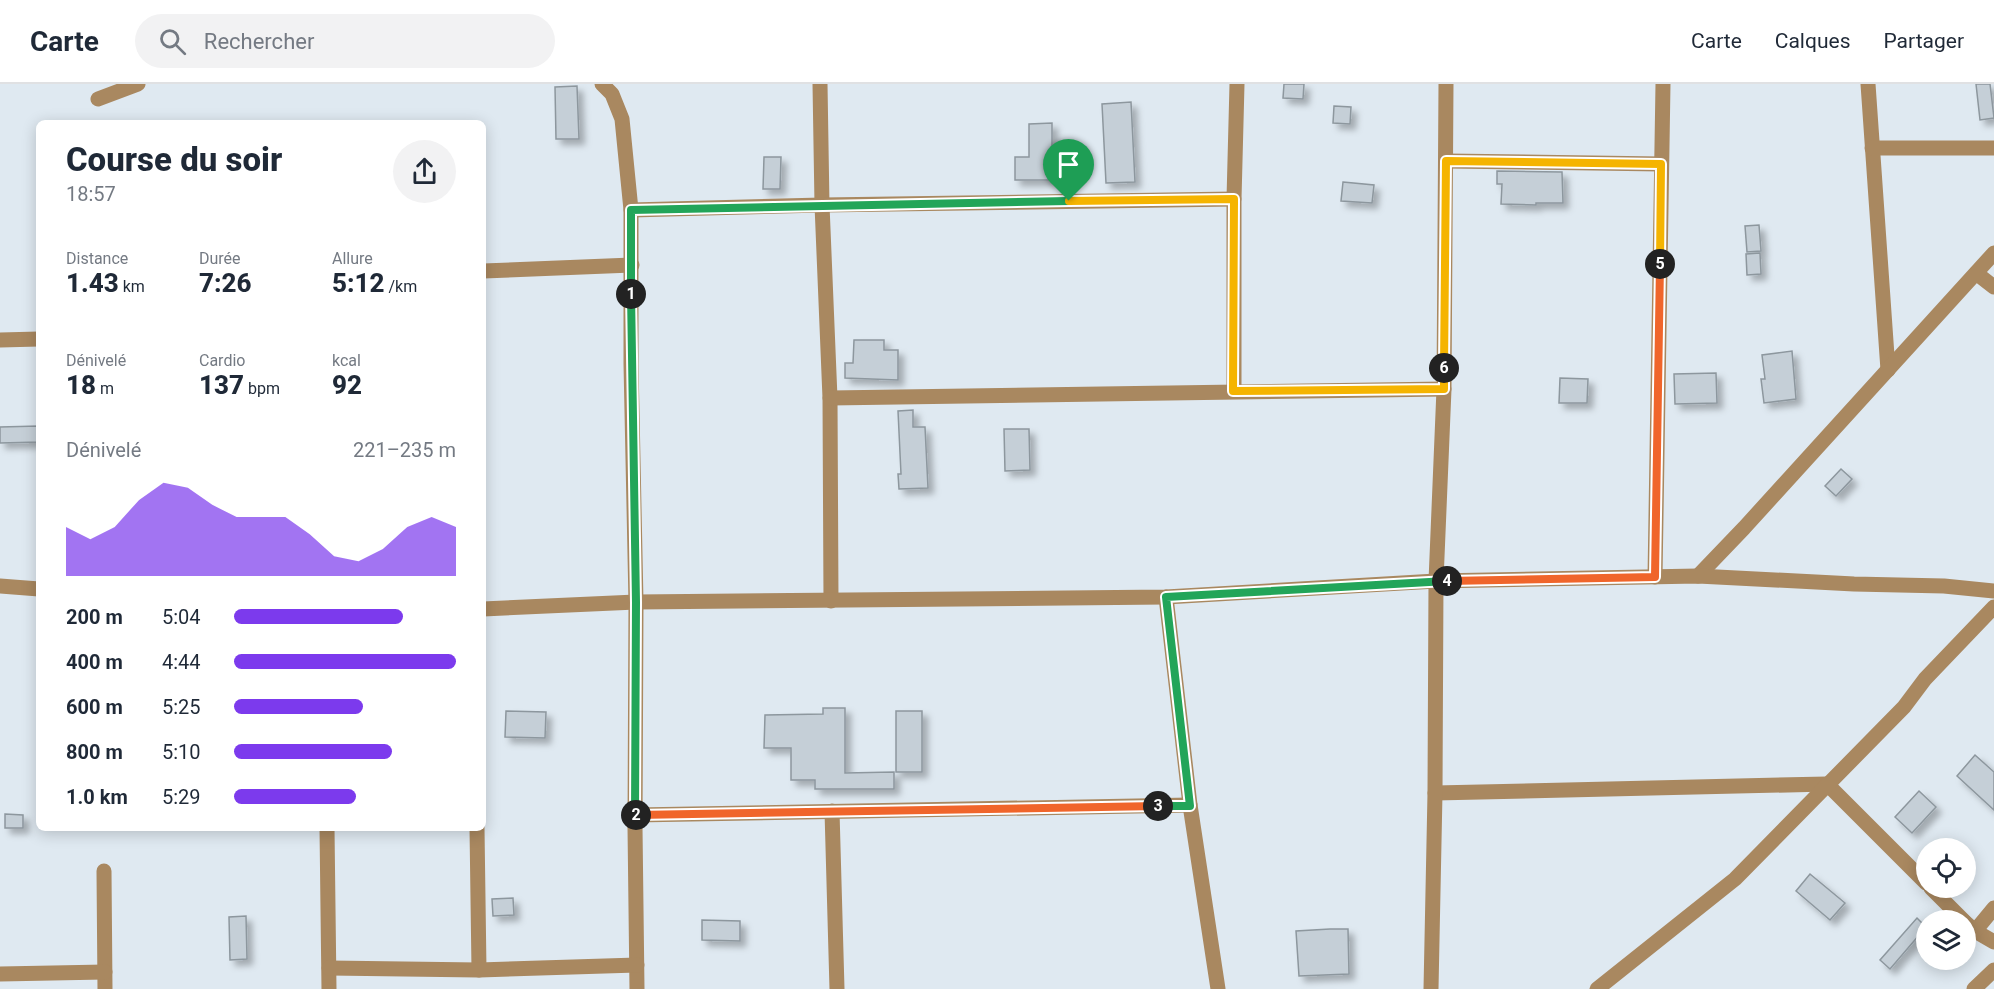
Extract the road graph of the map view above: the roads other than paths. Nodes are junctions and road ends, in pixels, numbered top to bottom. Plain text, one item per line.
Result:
1 (138, 84) edge
2 (602, 84) edge
3 (819, 84) edge
4 (1237, 84) edge
5 (1446, 84) edge
6 (1662, 84) edge
7 (1868, 84) edge
8 (98, 99) dead end
9 (1872, 148) junction
10 (1994, 148) edge
11 (1446, 161) junction
12 (1661, 164) junction
13 (1234, 199) junction
14 (822, 205) junction
15 (631, 210) junction
16 (1994, 253) edge
17 (632, 265) junction
18 (486, 271) edge
19 (1976, 273) junction
20 (1994, 287) edge
21 (36, 339) edge
22 (0, 340) edge
23 (1888, 370) junction
24 (1444, 389) junction
25 (1233, 391) junction
26 (830, 398) junction
27 (1698, 576) junction
28 (1655, 577) junction
29 (1436, 581) junction
30 (0, 586) edge
31 (36, 589) edge
32 (1994, 591) edge
33 (1166, 597) junction
34 (831, 601) junction
35 (636, 602) junction
36 (1994, 607) edge
37 (486, 609) edge
38 (1827, 784) junction
39 (1436, 793) junction
40 (1190, 806) junction
41 (832, 811) junction
42 (635, 815) junction
43 (327, 831) edge
44 (477, 831) edge
45 (104, 871) dead end
46 (1916, 873) edge
47 (1941, 898) edge
48 (1994, 908) edge
49 (1953, 910) edge
50 (1976, 920) edge
51 (1976, 930) edge
52 (1994, 942) edge
53 (637, 965) junction
54 (328, 968) junction
55 (479, 969) junction
56 (1994, 970) edge
57 (105, 972) junction
58 (0, 974) edge
59 (105, 989) edge
60 (329, 989) edge
61 (637, 989) edge
62 (837, 989) edge
63 (1218, 989) edge
64 (1431, 989) edge
65 (1597, 989) edge
66 (1974, 989) edge

1 - 8 street
2 - 15 street
3 - 14 street
4 - 13 street
5 - 11 street
6 - 12 street
7 - 9 street
9 - 10 street
9 - 23 street
11 - 12 street
11 - 24 street
12 - 28 street
13 - 14 street
13 - 25 street
14 - 15 street
14 - 26 street
15 - 17 street
16 - 19 street
17 - 18 street
17 - 35 street
19 - 20 street
19 - 23 street
21 - 22 street
23 - 27 street
24 - 25 street
24 - 29 street
25 - 26 street
26 - 34 street
27 - 28 street
27 - 32 street
28 - 29 street
29 - 33 street
29 - 39 street
30 - 31 street
33 - 34 street
33 - 40 street
34 - 35 street
35 - 37 street
35 - 42 street
36 - 38 street
38 - 39 street
38 - 46 street
38 - 65 street
39 - 64 street
40 - 41 street
40 - 63 street
41 - 42 street
41 - 62 street
42 - 53 street
43 - 54 street
44 - 55 street
45 - 57 street
47 - 49 street
48 - 50 street
51 - 52 street
53 - 55 street
53 - 61 street
54 - 55 street
54 - 60 street
56 - 66 street
57 - 58 street
57 - 59 street

